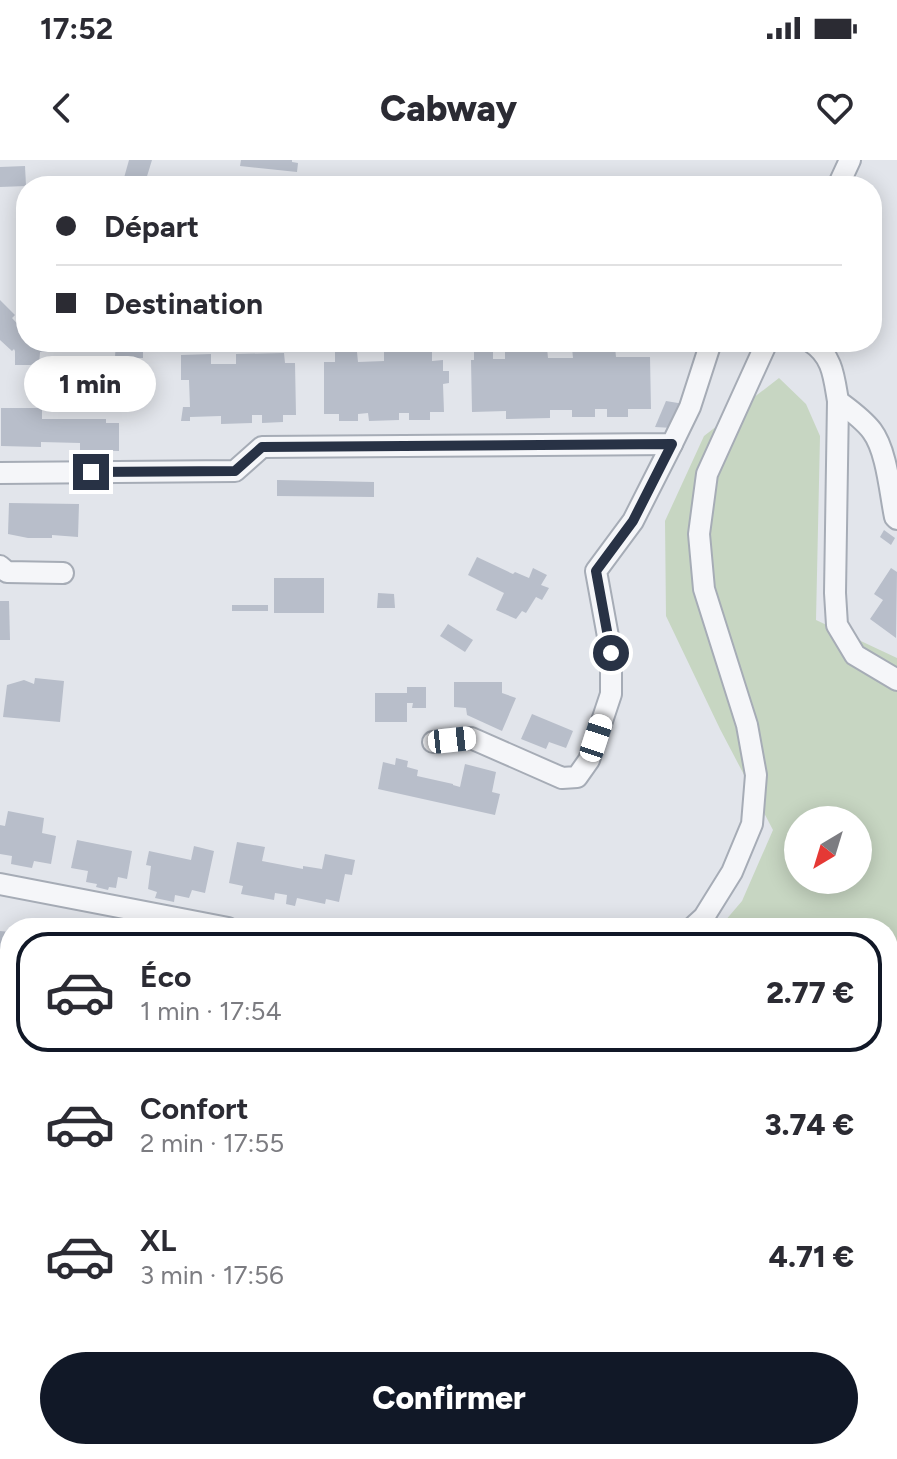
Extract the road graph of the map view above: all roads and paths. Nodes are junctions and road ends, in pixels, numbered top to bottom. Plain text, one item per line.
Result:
1 (708, 352) edge
2 (762, 352) edge
3 (824, 352) edge
4 (838, 401) junction
5 (672, 444) junction
6 (0, 473) edge
7 (897, 519) edge
8 (0, 566) edge
9 (63, 573) dead end
10 (897, 680) edge
11 (433, 742) dead end
12 (0, 884) edge
13 (176, 918) edge
14 (703, 918) edge

1 - 5 street
2 - 14 street
3 - 4 street
4 - 7 street
4 - 10 street
5 - 6 street
5 - 11 street
8 - 9 street
12 - 13 street

